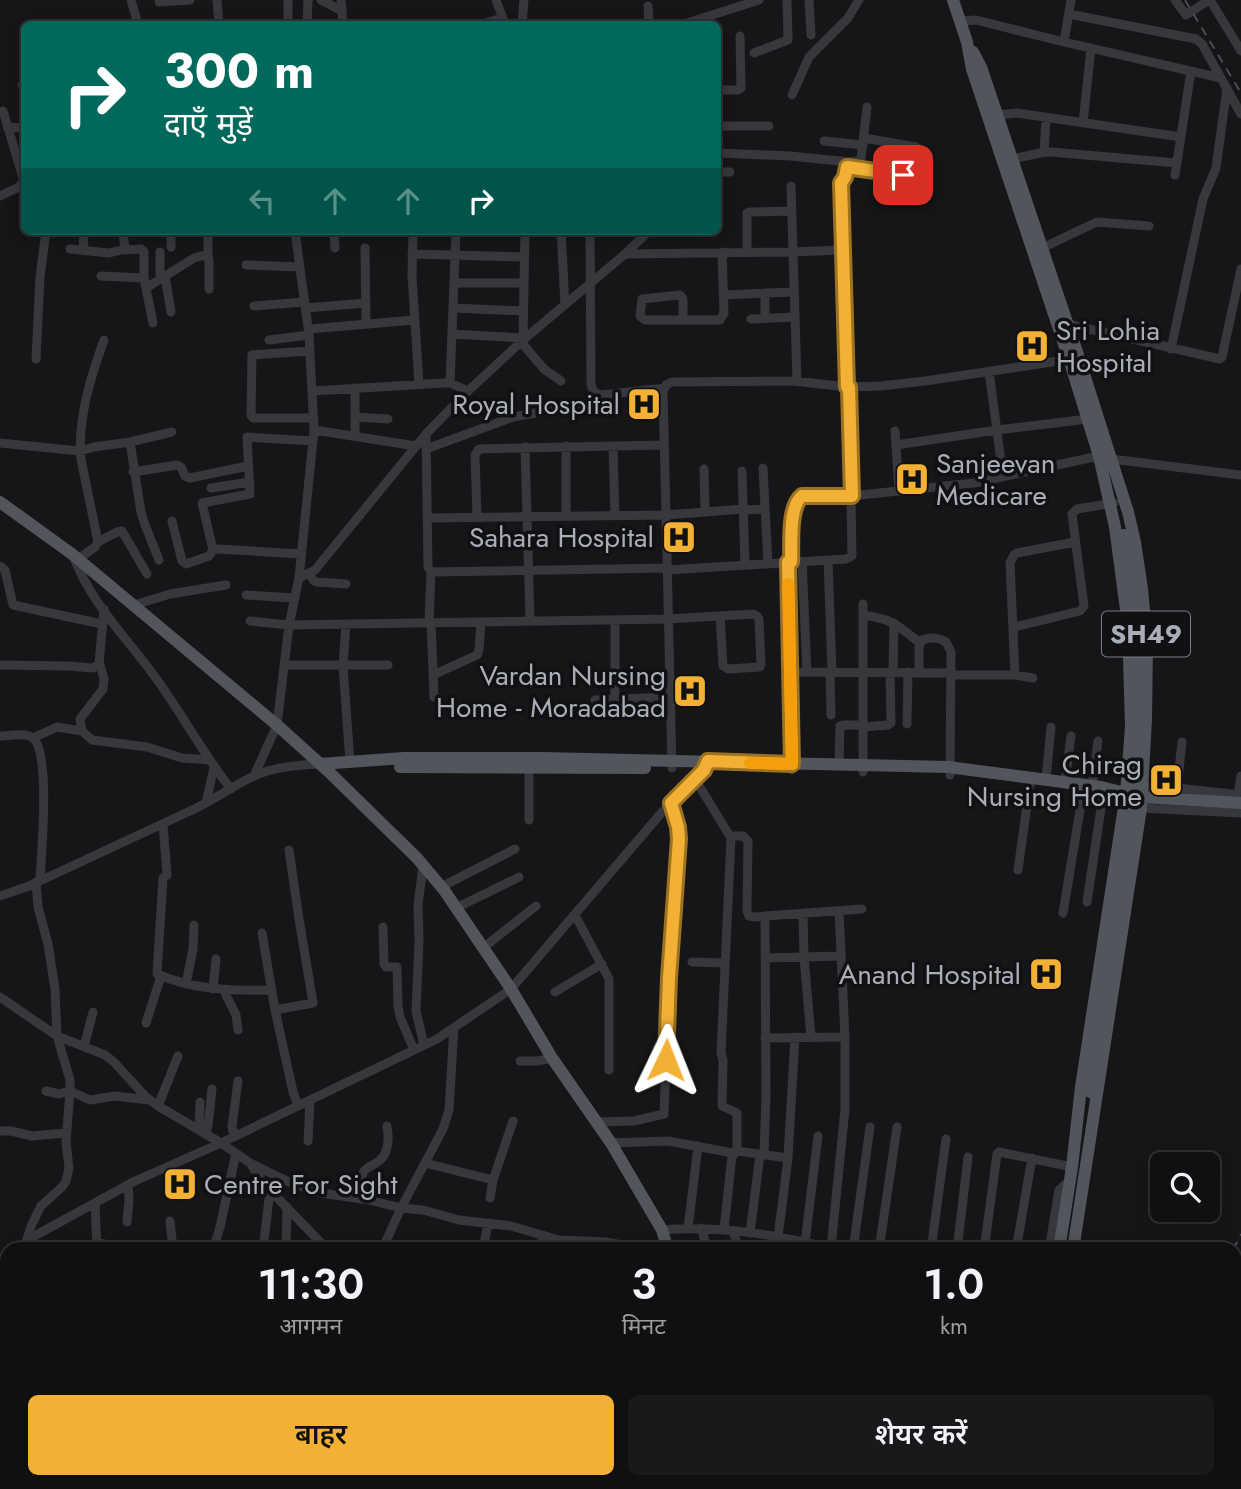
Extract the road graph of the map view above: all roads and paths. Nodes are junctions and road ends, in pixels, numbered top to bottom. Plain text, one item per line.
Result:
1 (131, 0) edge
2 (190, 0) edge
3 (216, 0) edge
4 (288, 0) edge
5 (308, 0) edge
6 (321, 0) edge
7 (341, 0) edge
8 (496, 0) edge
9 (524, 0) edge
10 (759, 0) edge
11 (787, 0) edge
12 (809, 0) edge
13 (859, 0) edge
14 (954, 0) edge
15 (1071, 0) edge
16 (1175, 0) edge
17 (1210, 0) edge
18 (159, 2) dead end
19 (648, 6) dead end
20 (342, 11) junction
21 (719, 13) junction
22 (1069, 14) junction
23 (137, 21) edge
24 (219, 21) edge
25 (288, 21) edge
26 (307, 21) edge
27 (343, 21) edge
28 (503, 21) edge
29 (522, 21) edge
30 (649, 21) edge
31 (694, 21) edge
32 (716, 21) edge
33 (960, 21) junction
34 (811, 35) dead end
35 (740, 36) dead end
36 (1064, 42) junction
37 (967, 43) junction
38 (1091, 48) junction
39 (1241, 51) edge
40 (754, 53) dead end
41 (1191, 71) junction
42 (1221, 78) junction
43 (1227, 88) junction
44 (721, 90) edge
45 (792, 95) dead end
46 (867, 107) dead end
47 (3, 111) dead end
48 (1241, 114) edge
49 (997, 115) junction
50 (1046, 118) junction
51 (1083, 123) junction
52 (721, 126) edge
53 (769, 126) dead end
54 (7, 127) junction
55 (21, 128) edge
56 (1181, 137) junction
57 (824, 141) dead end
58 (863, 141) junction
59 (916, 147) dead end
60 (1044, 152) junction
61 (721, 153) edge
62 (1012, 159) junction
63 (1177, 163) junction
64 (848, 164) junction
65 (21, 171) edge
66 (721, 172) edge
67 (730, 173) dead end
68 (903, 175) dead end
69 (1175, 175) dead end
70 (21, 185) edge
71 (791, 186) dead end
72 (0, 196) edge
73 (792, 211) junction
74 (1149, 226) dead end
75 (45, 235) edge
76 (84, 235) edge
77 (123, 235) edge
78 (170, 235) edge
79 (208, 235) edge
80 (296, 235) edge
81 (334, 235) edge
82 (413, 235) edge
83 (456, 235) edge
84 (525, 235) edge
85 (561, 235) edge
86 (590, 235) edge
87 (635, 235) edge
88 (644, 235) edge
89 (636, 242) junction
90 (172, 247) dead end
91 (335, 248) dead end
92 (365, 248) dead end
93 (1042, 248) junction
94 (70, 249) dead end
95 (125, 249) junction
96 (842, 250) junction
97 (83, 251) junction
98 (160, 252) dead end
99 (722, 252) junction
100 (747, 252) junction
101 (793, 252) junction
102 (412, 254) junction
103 (625, 254) junction
104 (455, 256) junction
105 (208, 257) junction
106 (524, 257) junction
107 (246, 265) dead end
108 (300, 267) junction
109 (1241, 269) edge
110 (101, 276) dead end
111 (162, 278) junction
112 (591, 281) junction
113 (454, 282) junction
114 (145, 283) junction
115 (524, 283) junction
116 (209, 289) dead end
117 (794, 292) junction
118 (765, 293) junction
119 (723, 295) junction
120 (366, 303) junction
121 (305, 305) junction
122 (565, 305) junction
123 (254, 306) dead end
124 (453, 308) junction
125 (523, 311) junction
126 (171, 312) dead end
127 (795, 317) junction
128 (751, 318) dead end
129 (765, 318) junction
130 (415, 320) junction
131 (683, 320) junction
132 (153, 323) dead end
133 (366, 324) junction
134 (1067, 324) junction
135 (309, 332) junction
136 (452, 334) junction
137 (104, 340) dead end
138 (522, 340) junction
139 (269, 341) dead end
140 (1171, 349) junction
141 (310, 351) junction
142 (36, 359) dead end
143 (1074, 359) junction
144 (989, 371) junction
145 (561, 380) dead end
146 (797, 382) junction
147 (450, 383) junction
148 (419, 384) junction
149 (848, 387) junction
150 (355, 388) junction
151 (665, 388) junction
152 (312, 391) junction
153 (468, 391) junction
154 (596, 394) junction
155 (355, 417) junction
156 (314, 418) junction
157 (387, 419) dead end
158 (1088, 419) junction
159 (314, 430) junction
160 (997, 430) junction
161 (895, 431) dead end
162 (172, 432) dead end
163 (355, 436) junction
164 (313, 441) junction
165 (130, 442) junction
166 (0, 443) edge
167 (664, 444) junction
168 (896, 445) junction
169 (566, 446) junction
170 (613, 446) junction
171 (525, 447) junction
172 (421, 448) junction
173 (80, 452) junction
174 (1105, 457) junction
175 (248, 467) junction
176 (763, 468) dead end
177 (704, 469) dead end
178 (742, 471) dead end
179 (134, 472) junction
180 (1241, 475) edge
181 (1003, 477) junction
182 (250, 482) junction
183 (211, 488) dead end
184 (899, 491) junction
185 (852, 496) junction
186 (0, 502) edge
187 (1126, 507) junction
188 (765, 509) junction
189 (744, 510) junction
190 (1111, 510) junction
191 (705, 512) junction
192 (615, 515) junction
193 (666, 515) junction
194 (566, 516) junction
195 (477, 517) junction
196 (527, 517) junction
197 (427, 518) junction
198 (172, 522) dead end
199 (1123, 531) junction
200 (98, 542) junction
201 (1075, 542) junction
202 (213, 550) junction
203 (302, 554) junction
204 (75, 556) junction
205 (828, 560) junction
206 (159, 561) dead end
207 (794, 562) junction
208 (768, 564) junction
209 (745, 565) junction
210 (0, 566) edge
211 (667, 569) junction
212 (528, 571) junction
213 (432, 572) junction
214 (147, 574) dead end
215 (304, 576) junction
216 (345, 584) dead end
217 (226, 585) dead end
218 (246, 595) dead end
219 (295, 598) junction
220 (134, 605) junction
221 (104, 609) junction
222 (720, 616) junction
223 (668, 619) junction
224 (615, 620) junction
225 (250, 621) dead end
226 (530, 621) junction
227 (430, 622) junction
228 (481, 622) junction
229 (894, 623) junction
230 (102, 624) junction
231 (346, 624) junction
232 (289, 625) junction
233 (1014, 628) junction
234 (920, 643) junction
235 (99, 661) junction
236 (0, 665) edge
237 (284, 665) junction
238 (388, 665) dead end
239 (343, 666) junction
240 (790, 672) junction
241 (807, 672) junction
242 (831, 672) junction
243 (863, 672) junction
244 (892, 672) junction
245 (908, 672) junction
246 (919, 672) junction
247 (951, 674) junction
248 (433, 675) junction
249 (1015, 675) junction
250 (1033, 678) dead end
251 (435, 697) dead end
252 (670, 697) junction
253 (595, 700) dead end
254 (615, 700) junction
255 (831, 715) dead end
256 (907, 724) dead end
257 (277, 725) junction
258 (863, 726) junction
259 (1051, 727) dead end
260 (82, 731) junction
261 (0, 736) edge
262 (1071, 736) dead end
263 (33, 738) junction
264 (1098, 741) dead end
265 (1182, 742) dead end
266 (350, 762) junction
267 (529, 763) junction
268 (212, 764) junction
269 (672, 764) junction
270 (839, 765) junction
271 (792, 767) junction
272 (324, 768) junction
273 (863, 769) junction
274 (702, 770) junction
275 (950, 771) junction
276 (254, 776) junction
277 (1241, 776) edge
278 (1014, 778) junction
279 (1046, 779) junction
280 (1065, 782) junction
281 (1030, 784) junction
282 (1177, 788) junction
283 (231, 789) junction
284 (1088, 789) junction
285 (1122, 794) junction
286 (1103, 795) junction
287 (1142, 797) junction
288 (1240, 798) edge
289 (206, 803) junction
290 (671, 803) junction
291 (1241, 813) edge
292 (529, 820) dead end
293 (163, 824) junction
294 (731, 836) junction
295 (515, 849) dead end
296 (289, 850) dead end
297 (424, 866) junction
298 (1018, 870) dead end
299 (519, 877) dead end
300 (38, 881) junction
301 (441, 887) junction
302 (0, 896) edge
303 (1087, 902) dead end
304 (536, 906) dead end
305 (456, 908) junction
306 (862, 909) dead end
307 (839, 911) junction
308 (1063, 913) dead end
309 (803, 914) junction
310 (575, 915) junction
311 (765, 916) junction
312 (194, 925) dead end
313 (383, 927) dead end
314 (262, 933) dead end
315 (483, 948) junction
316 (841, 956) junction
317 (804, 957) junction
318 (765, 958) junction
319 (216, 959) dead end
320 (692, 962) dead end
321 (725, 963) junction
322 (602, 964) junction
323 (161, 976) junction
324 (186, 984) junction
325 (218, 989) junction
326 (511, 989) junction
327 (272, 990) junction
328 (555, 992) dead end
329 (0, 997) edge
330 (275, 1010) junction
331 (93, 1012) dead end
332 (146, 1023) dead end
333 (454, 1028) junction
334 (238, 1030) dead end
335 (57, 1037) junction
336 (795, 1037) junction
337 (811, 1037) junction
338 (845, 1037) junction
339 (765, 1038) junction
340 (424, 1045) junction
341 (84, 1047) junction
342 (414, 1050) junction
343 (178, 1056) dead end
344 (552, 1058) junction
345 (520, 1061) dead end
346 (610, 1070) dead end
347 (238, 1081) dead end
348 (212, 1089) dead end
349 (46, 1091) dead end
350 (71, 1091) junction
351 (310, 1101) junction
352 (200, 1102) dead end
353 (154, 1103) junction
354 (298, 1106) junction
355 (513, 1121) dead end
356 (596, 1122) junction
357 (387, 1126) dead end
358 (870, 1127) dead end
359 (897, 1127) dead end
360 (0, 1130) edge
361 (202, 1132) junction
362 (66, 1133) junction
363 (1084, 1135) junction
364 (818, 1136) dead end
365 (234, 1137) junction
366 (946, 1139) dead end
367 (309, 1141) dead end
368 (221, 1143) junction
369 (611, 1143) junction
370 (1074, 1145) junction
371 (698, 1146) junction
372 (1088, 1149) junction
373 (735, 1152) junction
374 (236, 1153) junction
375 (762, 1154) junction
376 (788, 1157) junction
377 (968, 1157) dead end
378 (1032, 1158) junction
379 (250, 1163) junction
380 (425, 1163) junction
381 (1072, 1167) junction
382 (493, 1180) junction
383 (1069, 1181) junction
384 (128, 1185) junction
385 (270, 1190) junction
386 (353, 1197) junction
387 (490, 1198) dead end
388 (95, 1203) junction
389 (287, 1207) junction
390 (401, 1208) junction
391 (170, 1221) dead end
392 (127, 1222) dead end
393 (488, 1223) junction
394 (688, 1228) junction
395 (701, 1228) junction
396 (662, 1230) junction
397 (728, 1230) junction
398 (750, 1233) junction
399 (542, 1235) junction
400 (778, 1237) junction
401 (25, 1242) edge
402 (27, 1242) edge
403 (98, 1242) edge
404 (172, 1242) edge
405 (215, 1242) edge
406 (264, 1242) edge
407 (286, 1242) edge
408 (320, 1242) edge
409 (386, 1242) edge
410 (484, 1242) edge
411 (541, 1242) edge
412 (565, 1242) edge
413 (666, 1242) edge
414 (705, 1242) edge
415 (735, 1242) edge
416 (800, 1242) edge
417 (805, 1242) edge
418 (834, 1242) edge
419 (854, 1242) edge
420 (880, 1242) edge
421 (933, 1242) edge
422 (958, 1242) edge
423 (985, 1242) edge
424 (1017, 1242) edge
425 (1050, 1242) edge
426 (1060, 1242) edge
427 (1074, 1242) edge

1 - 23 street
2 - 18 street
3 - 24 street
4 - 25 street
5 - 26 street
6 - 20 street
7 - 20 street
8 - 28 street
9 - 29 street
10 - 21 street
11 - 40 street
12 - 34 street
13 - 45 street
14 - 33 main road, SH49
15 - 22 street
16 - 17 street
17 - 39 street
19 - 30 street
20 - 27 street
21 - 31 street
21 - 32 street
22 - 36 street
22 - 42 street
33 - 36 street
33 - 37 main road, SH49
35 - 44 street
36 - 38 street
37 - 49 main road, SH49
37 - 143 main road, SH49
38 - 41 street
38 - 51 street
41 - 42 street
41 - 56 street
42 - 43 street
43 - 48 street
43 - 140 street
46 - 58 street
47 - 54 street
49 - 50 street
49 - 62 main road, SH49
50 - 51 street
50 - 60 street
51 - 56 street
52 - 53 street
54 - 55 street
54 - 65 street
56 - 63 street
57 - 58 street
58 - 59 street
58 - 64 street
60 - 62 street
60 - 63 street
61 - 64 street
62 - 93 main road, SH49
63 - 69 street
64 - 68 street
64 - 96 street
66 - 67 street
70 - 72 street
71 - 73 street
73 - 100 street
73 - 101 street
74 - 93 street
75 - 142 street
76 - 97 street
77 - 95 street
78 - 90 street
79 - 105 street
80 - 108 street
81 - 91 street
82 - 102 street
83 - 104 street
84 - 106 street
85 - 122 street
86 - 112 street
87 - 89 street
88 - 89 street
89 - 103 street
92 - 120 street
93 - 134 main road, SH49
94 - 97 street
95 - 97 street
95 - 114 street
96 - 101 street
96 - 149 street
98 - 111 street
99 - 100 street
99 - 103 street
99 - 119 street
100 - 101 street
101 - 117 street
102 - 104 street
102 - 130 street
103 - 112 street
104 - 106 street
104 - 113 street
105 - 111 street
105 - 116 street
106 - 115 street
107 - 108 street
108 - 121 street
109 - 140 street
110 - 114 street
111 - 114 street
111 - 126 street
112 - 122 street
112 - 154 street
113 - 115 street
113 - 124 street
114 - 132 street
115 - 125 street
117 - 118 street
117 - 127 street
118 - 119 street
118 - 129 street
119 - 131 street
120 - 121 street
120 - 133 street
121 - 123 street
121 - 135 street
122 - 138 street
124 - 125 street
124 - 136 street
125 - 138 street
127 - 129 street
127 - 146 street
128 - 129 street
130 - 133 street
130 - 148 street
131 - 131 street
133 - 135 street
134 - 140 street
134 - 143 main road, SH49
135 - 139 street
135 - 141 street
136 - 138 street
136 - 147 street
137 - 173 street
138 - 145 street
138 - 153 street
141 - 152 street
141 - 156 street
143 - 144 street
143 - 158 main road, SH49
143 - 174 main road, SH49
144 - 149 street
144 - 160 street
146 - 149 street
146 - 151 street
147 - 148 street
147 - 153 street
148 - 150 street
149 - 185 street
150 - 152 street
150 - 155 street
151 - 154 street
151 - 167 street
152 - 156 street
153 - 172 street
154 - 172 street
155 - 157 street
155 - 163 street
156 - 159 street
158 - 160 street
158 - 174 main road, SH49
159 - 163 street
159 - 164 street
160 - 168 street
160 - 181 street
161 - 168 street
162 - 165 street
163 - 172 street
164 - 175 street
164 - 203 street
165 - 173 street
165 - 179 street
166 - 173 street
167 - 170 street
167 - 193 street
168 - 184 street
169 - 170 street
169 - 171 street
169 - 194 street
170 - 192 street
171 - 195 street
171 - 196 street
172 - 197 street
172 - 215 street
173 - 200 street
174 - 180 street
174 - 181 street
174 - 187 main road, SH49
174 - 190 main road, SH49
175 - 179 street
175 - 182 street
176 - 188 street
177 - 191 street
178 - 189 street
179 - 206 street
181 - 184 street
182 - 183 street
182 - 202 street
184 - 185 street
185 - 205 street
185 - 207 street
186 - 204 main road
187 - 190 street
187 - 199 main road, SH49
187 - 287 main road, SH49
188 - 189 street
188 - 208 street
189 - 191 street
189 - 209 street
190 - 199 main road
190 - 201 street
190 - 285 main road, SH49
191 - 193 street
192 - 193 street
192 - 194 street
193 - 211 street
194 - 196 street
195 - 196 street
195 - 197 street
196 - 212 street
197 - 213 street
198 - 202 street
199 - 363 main road, SH49, bridge
200 - 204 street
200 - 214 street
201 - 233 street
201 - 233 street
202 - 203 street
203 - 215 street
204 - 220 main road
204 - 221 street
205 - 207 street
205 - 242 street
207 - 208 street
207 - 240 street
207 - 241 street
208 - 209 street
209 - 211 street
210 - 230 street
211 - 212 street
211 - 223 street
212 - 213 street
212 - 226 street
213 - 227 street
215 - 216 street
215 - 219 street
217 - 220 street
218 - 219 street
219 - 232 street
220 - 257 main road
221 - 230 street
221 - 268 street
222 - 222 street
222 - 223 street
223 - 224 street
223 - 252 street
224 - 226 street
224 - 254 street
225 - 232 street
226 - 228 street
227 - 228 street
227 - 231 street
227 - 248 street
228 - 248 street
229 - 234 street
229 - 243 street
229 - 244 street
230 - 235 street
231 - 232 street
231 - 239 street
232 - 237 street
233 - 249 street
234 - 246 street
234 - 247 street
235 - 236 street
235 - 260 street
237 - 239 street
237 - 257 street
238 - 239 street
239 - 266 street
240 - 241 street
240 - 271 street
241 - 242 street
242 - 243 street
242 - 255 street
243 - 244 street
243 - 258 street
244 - 245 street
244 - 258 street
245 - 246 street
245 - 256 street
246 - 247 street
247 - 249 street
247 - 275 street
248 - 251 street
249 - 250 street
252 - 254 street
252 - 269 street
253 - 254 street
257 - 272 main road
257 - 276 street
258 - 270 street
258 - 273 street
259 - 279 street
260 - 263 street
260 - 268 street
261 - 263 street
262 - 280 street
263 - 300 street
264 - 284 street
265 - 282 street
266 - 267 main road
266 - 272 main road
267 - 269 main road
267 - 272 main road
267 - 292 street
268 - 283 street
268 - 289 street
269 - 274 main road
270 - 271 main road
270 - 273 main road
271 - 273 main road
271 - 274 main road
272 - 276 street
272 - 297 main road
273 - 275 main road
274 - 290 street
274 - 294 street
275 - 278 main road
276 - 283 street
277 - 288 street
278 - 279 main road
278 - 281 main road
279 - 280 main road
280 - 284 main road
281 - 284 main road
281 - 298 street
282 - 287 street
282 - 288 street
283 - 289 street
284 - 285 main road
284 - 286 main road
284 - 308 street
285 - 286 main road
285 - 287 main road
285 - 370 main road, SH49
286 - 303 street
287 - 288 main road
287 - 291 street
287 - 372 main road, SH49
289 - 293 street
290 - 310 street
290 - 356 street
293 - 300 street
293 - 323 street
294 - 311 street
294 - 321 street
295 - 301 street
296 - 330 street
297 - 301 main road
297 - 340 street
299 - 305 street
300 - 302 street
300 - 335 street
301 - 305 main road
304 - 315 street
305 - 315 main road
306 - 307 street
307 - 309 street
307 - 316 street
309 - 311 street
309 - 317 street
310 - 322 street
310 - 326 street
311 - 318 street
312 - 324 street
313 - 342 street
314 - 327 street
315 - 326 main road
316 - 317 street
316 - 338 street
317 - 318 street
317 - 337 street
318 - 339 street
319 - 325 street
320 - 321 street
321 - 373 street
322 - 328 street
322 - 346 street
323 - 324 street
323 - 332 street
324 - 325 street
325 - 327 street
325 - 334 street
326 - 333 street
326 - 344 main road
327 - 330 street
329 - 335 street
330 - 354 street
331 - 341 street
333 - 340 street
333 - 380 street
335 - 341 street
335 - 350 street
336 - 337 street
336 - 339 street
336 - 376 street
337 - 338 street
338 - 418 street
339 - 375 street
340 - 342 street
341 - 353 street
342 - 351 street
343 - 353 street
344 - 345 street
344 - 356 main road
347 - 365 street
348 - 361 street
349 - 350 street
350 - 353 street
350 - 362 street
351 - 354 street
351 - 367 street
352 - 361 street
353 - 361 street
354 - 365 street
355 - 382 street
356 - 369 main road
357 - 386 street
358 - 419 street
359 - 420 street
360 - 362 street
361 - 368 street
362 - 401 street
363 - 370 main road
363 - 372 main road
364 - 417 street
365 - 368 street
366 - 421 street
368 - 374 street
368 - 384 street
369 - 371 street
369 - 396 main road
370 - 381 main road, SH49
371 - 373 street
371 - 394 street
372 - 427 main road, SH49
373 - 375 street
373 - 397 street
374 - 379 street
374 - 405 street
375 - 376 street
375 - 398 street
376 - 400 street
377 - 422 street
378 - 381 street
378 - 423 street
378 - 424 street
379 - 385 street
379 - 386 street
380 - 382 street
380 - 390 street
381 - 383 main road, SH49
382 - 387 street
383 - 425 street
383 - 426 main road, SH49
384 - 388 street
384 - 392 street
385 - 389 street
385 - 406 street
386 - 390 street
388 - 402 street
388 - 403 street
389 - 407 street
389 - 408 street
390 - 393 street
390 - 409 street
391 - 404 street
393 - 399 street
393 - 410 street
394 - 395 street
394 - 396 street
395 - 397 street
395 - 414 street
396 - 413 main road
397 - 398 street
397 - 415 street
398 - 400 street
399 - 411 street
399 - 412 street
400 - 416 street

